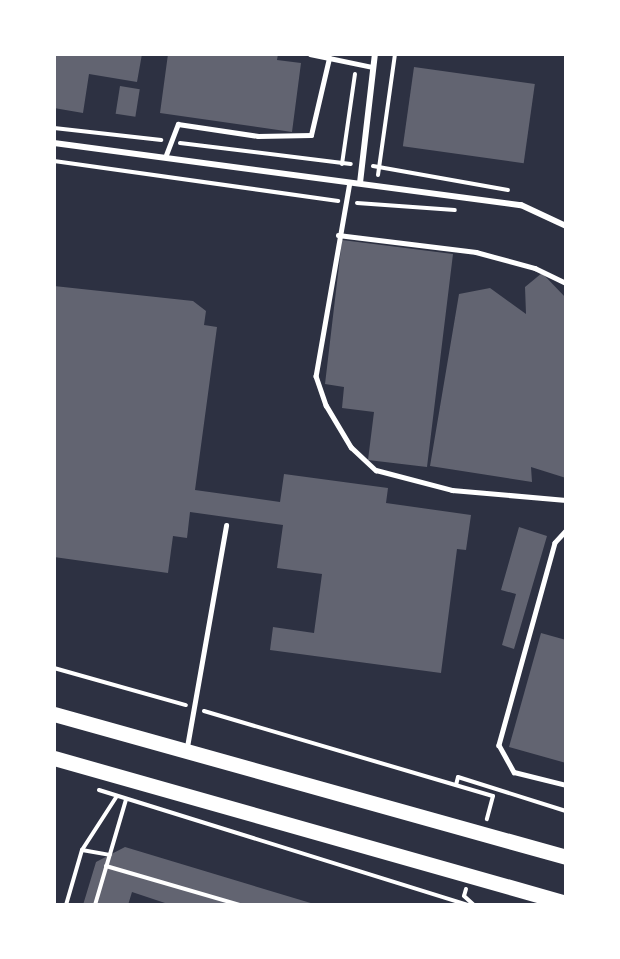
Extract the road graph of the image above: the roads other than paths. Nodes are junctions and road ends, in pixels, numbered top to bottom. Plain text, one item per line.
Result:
1 (310, 54) edge
2 (375, 54) edge
3 (329, 58) junction
4 (373, 67) junction
5 (54, 143) edge
6 (166, 155) junction
7 (350, 181) junction
8 (360, 183) junction
9 (566, 226) edge
10 (338, 235) junction
11 (566, 283) edge
12 (566, 500) edge
13 (226, 525) dead end
14 (566, 531) edge
15 (54, 714) edge
16 (186, 753) junction
17 (54, 758) edge
18 (566, 785) edge
19 (566, 857) edge
20 (566, 903) edge

1 - 3 lane
2 - 4 street
3 - 4 lane
3 - 6 lane
4 - 8 street
5 - 6 street
6 - 7 street
7 - 8 street
7 - 10 lane
8 - 9 street
10 - 11 lane
10 - 12 lane
13 - 16 lane
14 - 18 lane
15 - 16 main road
16 - 19 main road
17 - 20 main road

